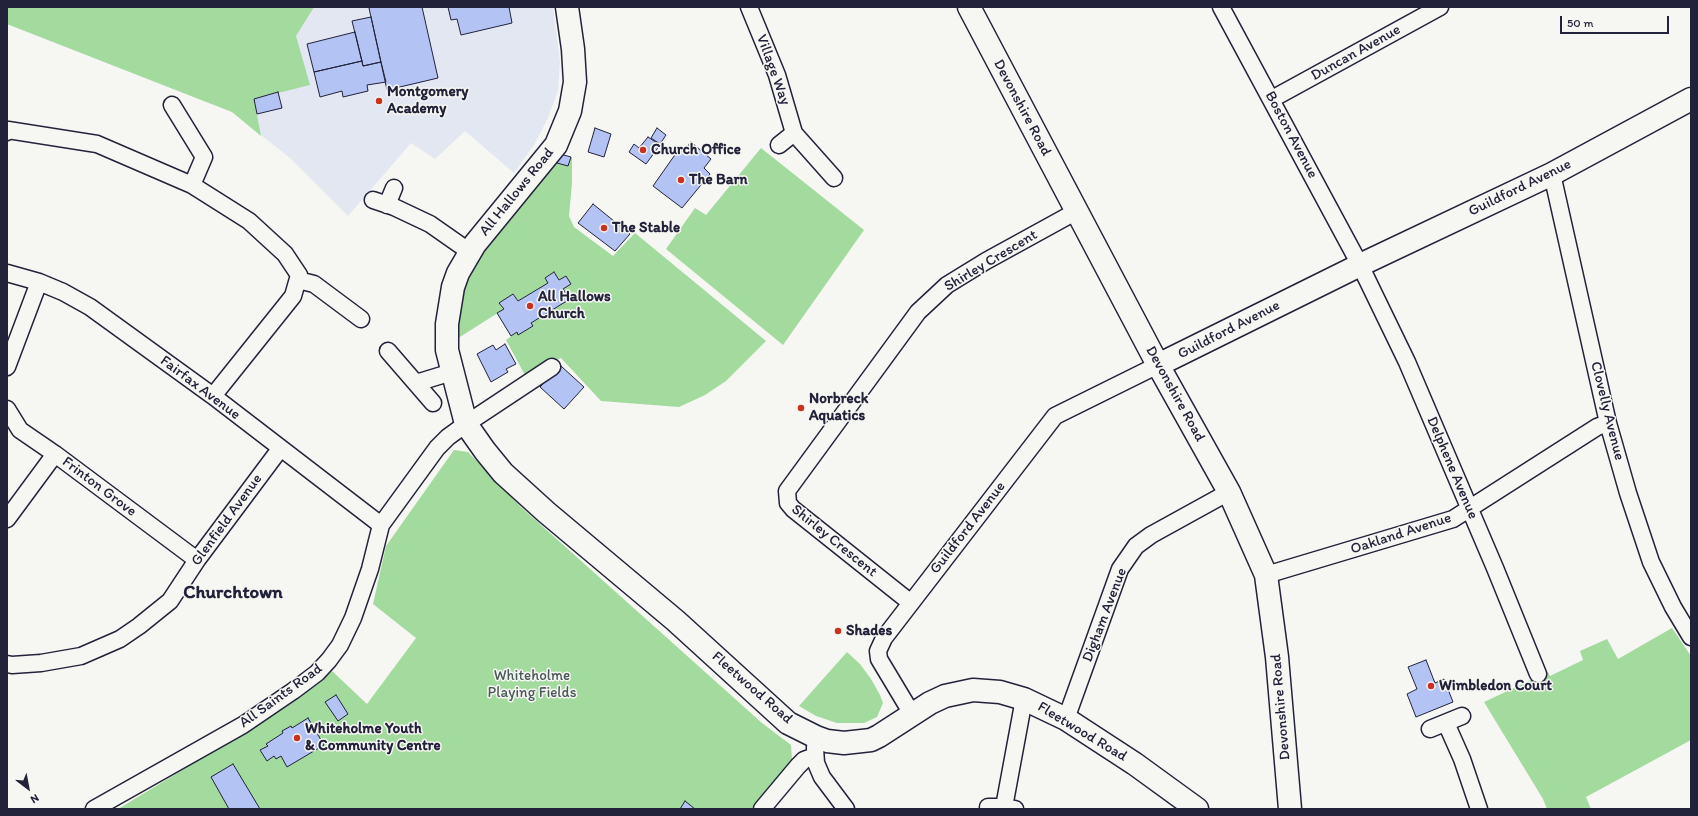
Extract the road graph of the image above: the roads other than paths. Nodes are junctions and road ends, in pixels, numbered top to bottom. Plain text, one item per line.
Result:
1 (566, 7) edge
2 (749, 7) edge
3 (969, 7) edge
4 (1221, 7) edge
5 (1440, 7) edge
6 (1272, 99) junction
7 (1690, 99) edge
8 (172, 105) dead end
9 (7, 130) edge
10 (794, 133) junction
11 (779, 145) dead end
12 (1552, 174) junction
13 (834, 178) dead end
14 (192, 185) junction
15 (394, 188) dead end
16 (1077, 212) junction
17 (470, 252) junction
18 (1360, 264) junction
19 (7, 273) edge
20 (298, 280) junction
21 (39, 282) junction
22 (359, 312) dead end
23 (388, 351) dead end
24 (1158, 365) junction
25 (7, 367) edge
26 (552, 367) dead end
27 (452, 372) junction
28 (416, 383) junction
29 (213, 396) junction
30 (433, 403) dead end
31 (7, 409) edge
32 (1608, 423) junction
33 (466, 424) junction
34 (280, 449) junction
35 (55, 454) junction
36 (1229, 492) junction
37 (1470, 509) junction
38 (7, 519) edge
39 (381, 525) junction
40 (197, 560) junction
41 (1266, 576) junction
42 (910, 603) junction
43 (1691, 637) edge
44 (7, 664) edge
45 (1538, 674) dead end
46 (1024, 698) junction
47 (912, 714) junction
48 (1462, 716) dead end
49 (1066, 719) junction
50 (1446, 722) junction
51 (1430, 730) dead end
52 (816, 747) junction
53 (1002, 808) edge
54 (94, 809) edge
55 (762, 809) edge
56 (846, 809) edge
57 (1197, 809) edge
58 (1290, 809) edge
59 (1479, 809) edge

1 - 17 street, All Hallows Road
2 - 10 street, Village Way
3 - 16 street, Devonshire Road
4 - 6 street, Boston Avenue
5 - 6 street, Duncan Avenue
6 - 18 street, Boston Avenue
7 - 12 street, Guildford Avenue
8 - 14 street
9 - 14 street
10 - 11 street
10 - 13 street, Village Way
12 - 18 street, Guildford Avenue
12 - 32 street, Clovelly Avenue
14 - 20 street
15 - 17 street
16 - 24 street, Devonshire Road
16 - 42 street, Shirley Crescent
17 - 27 street, All Hallows Road
18 - 24 street, Guildford Avenue
18 - 37 street, Delphene Avenue
19 - 21 street, Fairfax Avenue
20 - 22 street
20 - 29 street
21 - 25 street
21 - 29 street, Fairfax Avenue
23 - 28 street
24 - 36 street, Devonshire Road
24 - 42 street, Guildford Avenue
26 - 33 street, All Saints Road
27 - 28 street
27 - 33 street, All Hallows Road
28 - 30 street
29 - 34 street, Fairfax Avenue
31 - 35 street, Frinton Grove
32 - 37 street, Oakland Avenue
32 - 43 street, Clovelly Avenue
33 - 39 street, All Saints Road
33 - 52 street, Fleetwood Road
34 - 39 street, Fairfax Avenue
34 - 40 street, Glenfield Avenue
35 - 38 street
35 - 40 street, Frinton Grove
36 - 41 street, Devonshire Road
36 - 49 street, Digham Avenue
37 - 41 street, Oakland Avenue
37 - 45 street, Delphene Avenue
39 - 54 street, All Saints Road
40 - 44 street, Glenfield Avenue
41 - 58 street, Devonshire Road
42 - 47 street, Guildford Avenue
46 - 47 street, Fleetwood Road
46 - 49 street, Fleetwood Road
46 - 53 street
47 - 52 street, Fleetwood Road
48 - 50 street
49 - 57 street, Fleetwood Road
50 - 51 street
50 - 59 street
52 - 55 street
52 - 56 street

